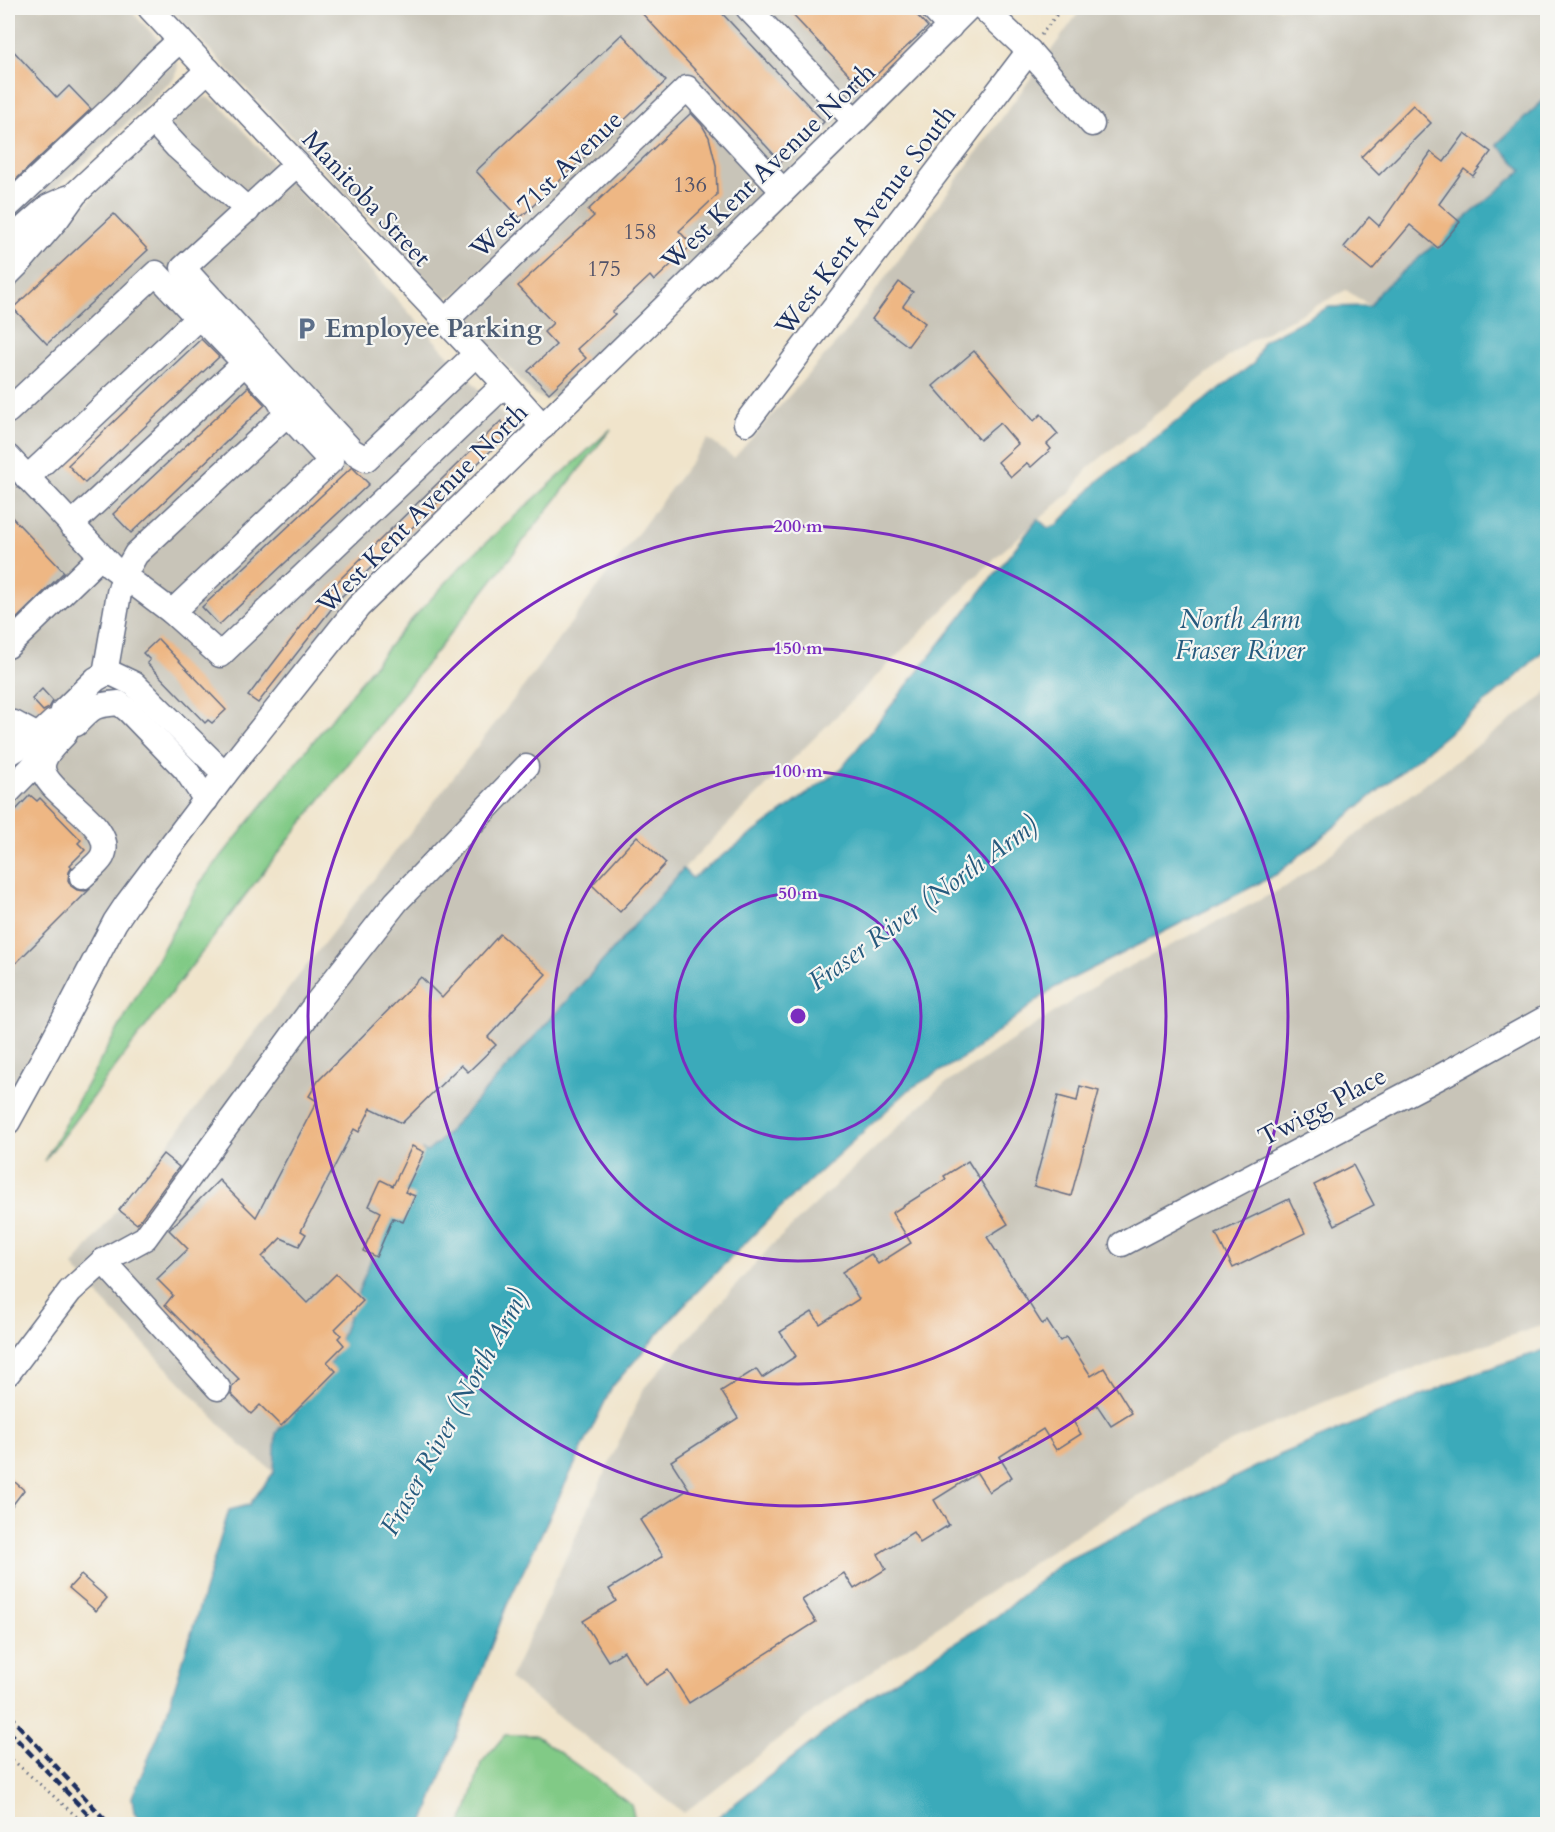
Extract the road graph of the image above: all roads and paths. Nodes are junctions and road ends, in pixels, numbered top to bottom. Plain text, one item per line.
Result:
1 (150, 8) edge
2 (748, 8) edge
3 (932, 8) edge
4 (968, 8) edge
5 (983, 8) edge
6 (1062, 8) edge
7 (950, 27) junction
8 (180, 40) junction
9 (1029, 51) junction
10 (208, 70) junction
11 (855, 121) junction
12 (153, 122) junction
13 (1092, 124) dead end
14 (297, 164) junction
15 (783, 191) junction
16 (8, 206) edge
17 (248, 210) junction
18 (12, 259) edge
19 (198, 318) junction
20 (445, 321) junction
21 (476, 354) junction
22 (245, 363) junction
23 (505, 384) junction
24 (8, 411) edge
25 (287, 414) junction
26 (746, 423) dead end
27 (543, 427) junction
28 (8, 457) edge
29 (27, 478) junction
30 (71, 525) junction
31 (101, 556) junction
32 (124, 575) junction
33 (172, 612) junction
34 (8, 646) edge
35 (105, 674) junction
36 (8, 724) edge
37 (57, 730) junction
38 (8, 756) edge
39 (526, 767) dead end
40 (225, 774) junction
41 (8, 792) edge
42 (206, 800) junction
43 (82, 877) dead end
44 (1548, 1017) edge
45 (8, 1122) edge
46 (1122, 1244) dead end
47 (103, 1261) junction
48 (8, 1373) edge
49 (218, 1388) dead end
50 (8, 1756) edge
51 (85, 1824) edge

1 - 8 street, Manitoba Street
2 - 11 street
3 - 7 street
4 - 7 street, West Kent Avenue North
5 - 9 street
6 - 9 path
7 - 11 street, West Kent Avenue North
8 - 10 street, Manitoba Street
8 - 16 street
9 - 13 street
9 - 26 street, West Kent Avenue South
10 - 12 street
10 - 14 street, Manitoba Street
11 - 15 street, West Kent Avenue North
12 - 17 street
12 - 18 street
14 - 17 street
14 - 20 street, Manitoba Street
15 - 20 street, West 71st Avenue
15 - 27 street, West Kent Avenue North
17 - 21 street
19 - 22 street
19 - 24 street
19 - 29 street
20 - 21 street, Manitoba Street
21 - 23 street, Manitoba Street
22 - 25 street
22 - 30 street
23 - 27 street, Manitoba Street
23 - 33 street
25 - 32 street
25 - 33 street
27 - 40 street, West Kent Avenue North
28 - 29 street
29 - 30 street
30 - 31 street
31 - 32 street
31 - 34 street
32 - 33 street
32 - 35 street
35 - 37 street
35 - 40 street
36 - 37 street
37 - 38 street
37 - 41 street
37 - 42 street
37 - 43 street
39 - 47 street
40 - 42 street, West Kent Avenue North
42 - 45 street, West Kent Avenue North
44 - 46 street, Twigg Place
47 - 48 street
47 - 49 street
50 - 51 path

